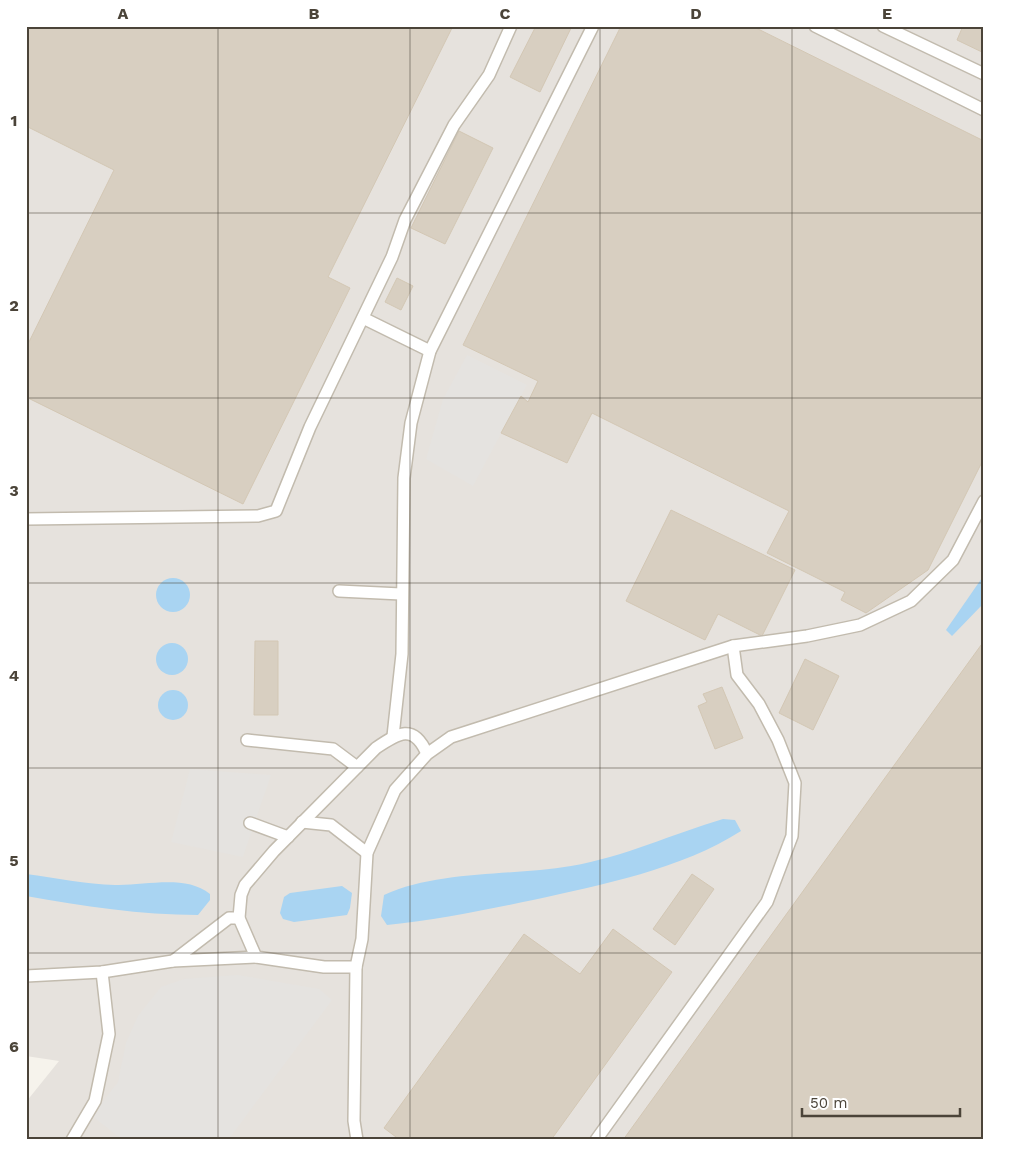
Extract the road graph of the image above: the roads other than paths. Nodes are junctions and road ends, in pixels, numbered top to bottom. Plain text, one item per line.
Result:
1 (511, 26) edge
2 (593, 26) edge
3 (815, 26) edge
4 (883, 26) edge
5 (984, 74) edge
6 (984, 110) edge
7 (363, 318) junction
8 (430, 351) junction
9 (984, 501) edge
10 (26, 519) edge
11 (339, 591) dead end
12 (401, 594) junction
13 (733, 646) junction
14 (393, 736) junction
15 (247, 740) dead end
16 (427, 754) junction
17 (357, 767) junction
18 (302, 822) junction
19 (250, 823) dead end
20 (288, 837) junction
21 (367, 853) junction
22 (239, 918) junction
23 (256, 957) junction
24 (173, 961) junction
25 (356, 967) junction
26 (102, 972) junction
27 (26, 976) edge
28 (72, 1140) edge
29 (357, 1140) edge
30 (596, 1140) edge

1 - 7 lane
2 - 8 lane
3 - 6 lane
4 - 5 lane
7 - 8 lane
7 - 10 lane
8 - 12 lane
9 - 13 lane
11 - 12 lane
12 - 14 lane
13 - 16 lane
13 - 30 lane
14 - 16 lane
14 - 17 lane
15 - 17 lane
16 - 21 lane
17 - 18 lane
18 - 20 lane
18 - 21 lane
19 - 20 lane
20 - 22 lane
21 - 25 lane
22 - 23 lane
22 - 24 lane
23 - 24 lane
23 - 25 lane
24 - 26 lane
25 - 29 lane
26 - 27 lane
26 - 28 lane

